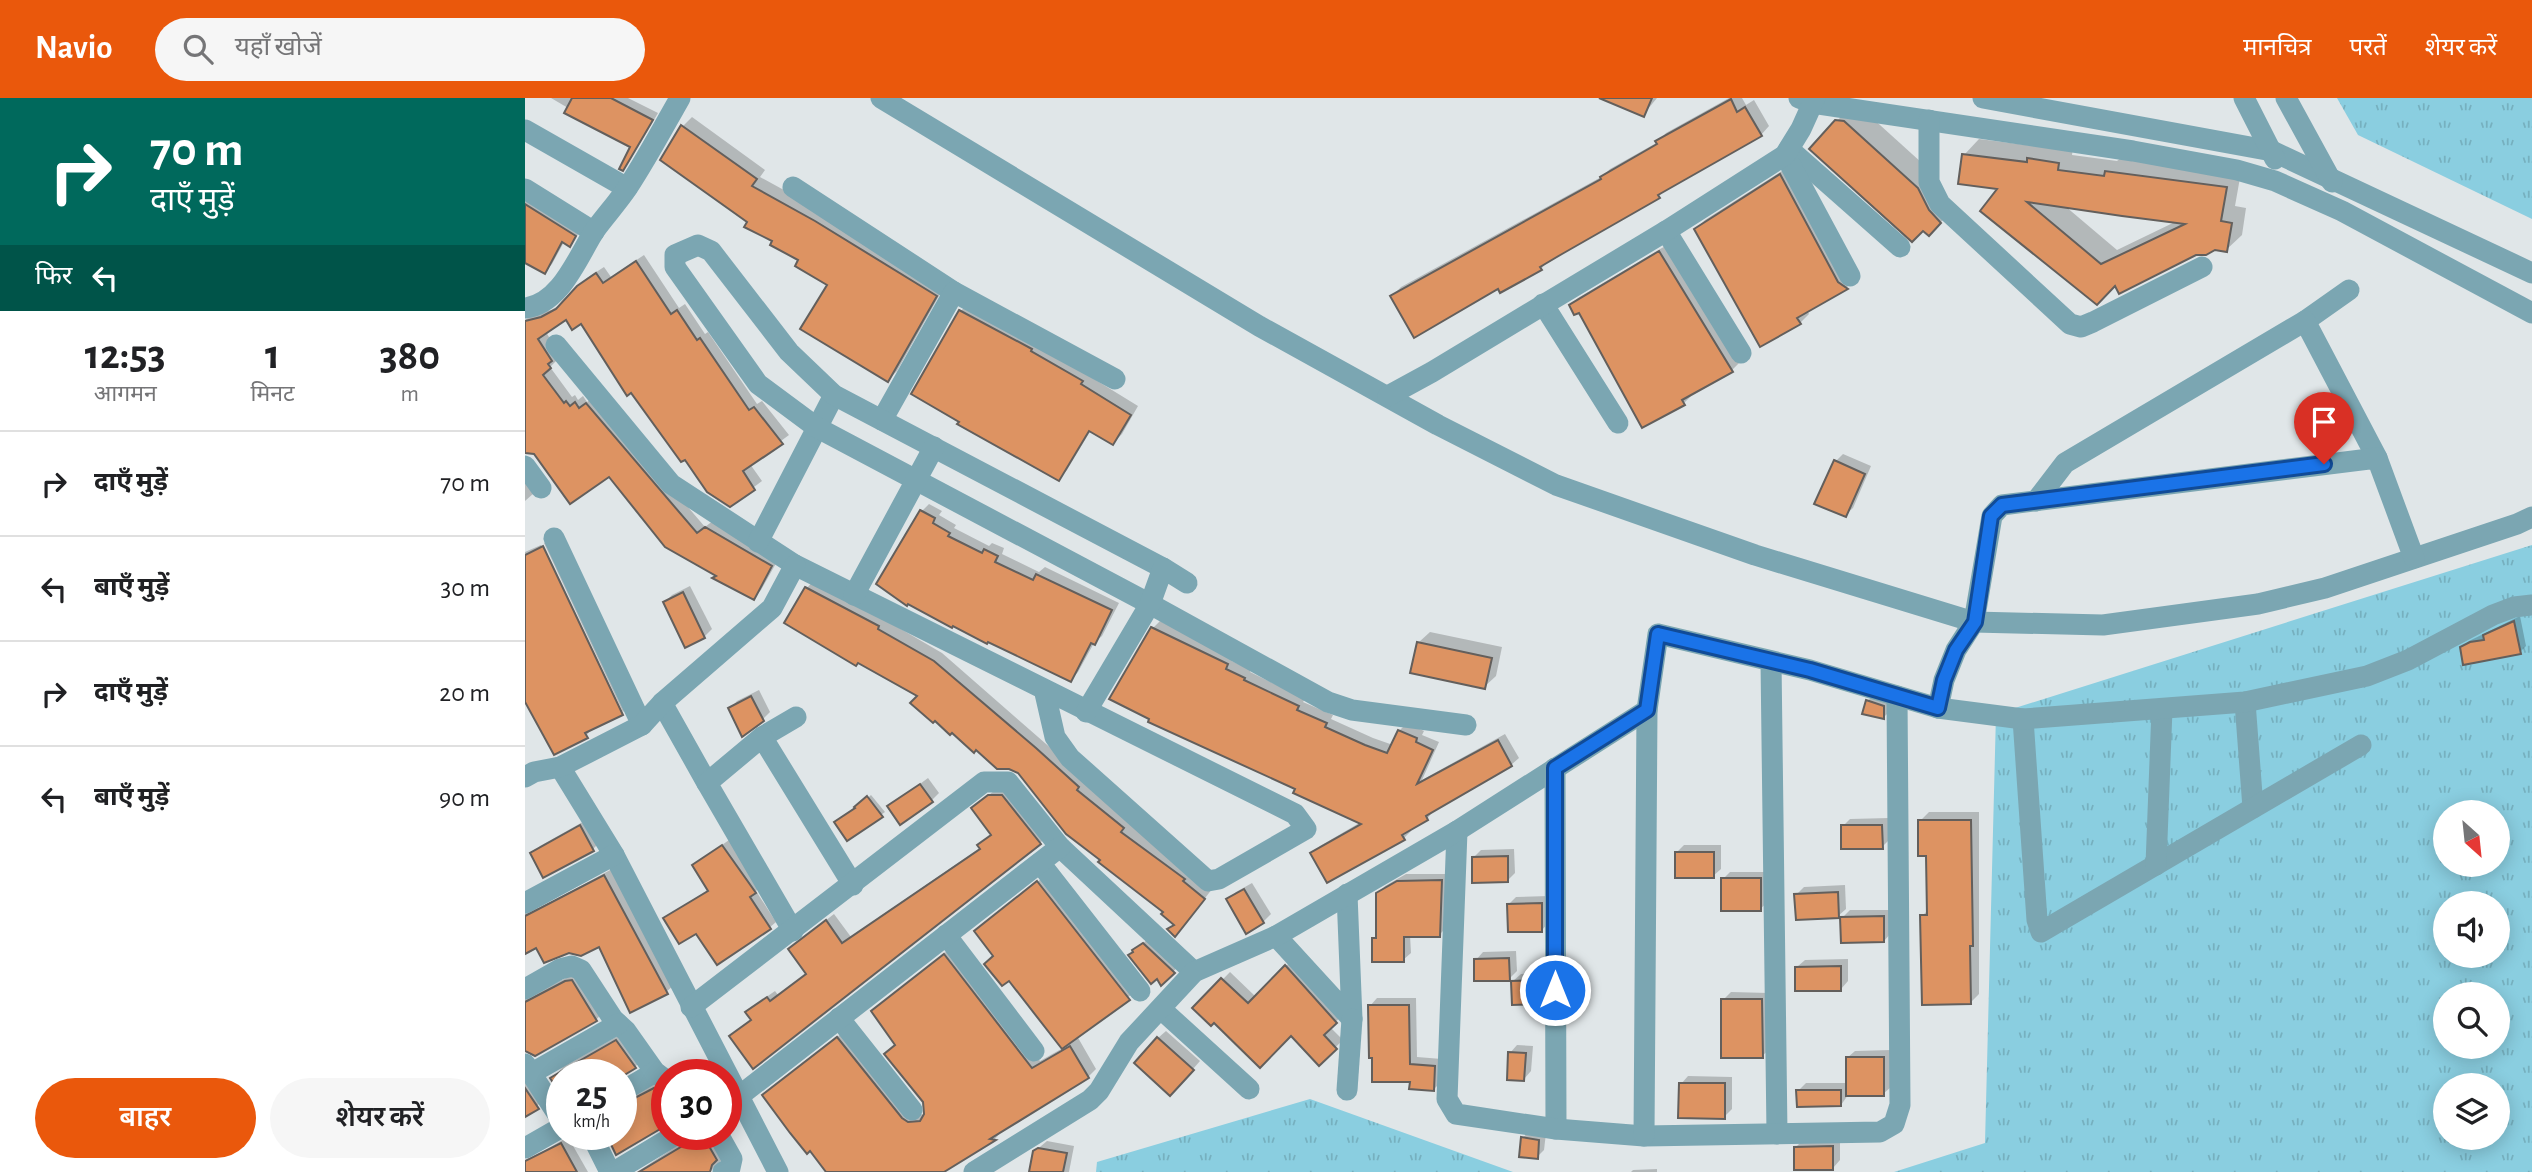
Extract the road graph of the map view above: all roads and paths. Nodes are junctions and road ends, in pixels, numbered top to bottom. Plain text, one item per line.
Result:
1 (680, 98) edge
2 (881, 98) edge
3 (1983, 98) edge
4 (2244, 98) edge
5 (2286, 98) edge
6 (1809, 100) edge
7 (1929, 120) junction
8 (525, 130) edge
9 (2272, 151) junction
10 (1787, 152) junction
11 (2331, 178) junction
12 (2282, 184) junction
13 (793, 187) dead end
14 (525, 188) edge
15 (627, 188) junction
16 (2342, 211) junction
17 (1665, 231) junction
18 (594, 232) junction
19 (1900, 247) dead end
20 (2201, 267) dead end
21 (2532, 273) edge
22 (1850, 276) dead end
23 (2349, 290) dead end
24 (954, 292) junction
25 (1543, 304) junction
26 (525, 308) edge
27 (2532, 313) edge
28 (2305, 320) junction
29 (556, 345) dead end
30 (1741, 353) dead end
31 (1115, 379) dead end
32 (834, 395) junction
33 (1388, 396) junction
34 (882, 419) junction
35 (1618, 423) dead end
36 (816, 427) junction
37 (933, 447) junction
38 (2377, 458) junction
39 (525, 466) edge
40 (915, 481) junction
41 (541, 488) dead end
42 (2036, 501) junction
43 (2532, 517) edge
44 (554, 538) dead end
45 (758, 542) junction
46 (2414, 558) junction
47 (795, 565) junction
48 (1163, 568) junction
49 (1187, 583) dead end
50 (854, 595) junction
51 (1150, 604) junction
52 (2532, 605) edge
53 (1975, 622) junction
54 (1771, 661) junction
55 (1044, 690) junction
56 (1897, 696) junction
57 (2245, 702) junction
58 (662, 703) junction
59 (1938, 708) junction
60 (2162, 709) junction
61 (1647, 710) junction
62 (1086, 712) junction
63 (796, 718) dead end
64 (2023, 719) junction
65 (642, 725) junction
66 (1466, 725) dead end
67 (762, 737) junction
68 (2361, 745) dead end
69 (528, 767) edge
70 (560, 768) junction
71 (1555, 768) junction
72 (707, 783) junction
73 (2253, 808) junction
74 (1457, 831) junction
75 (1060, 847) junction
76 (614, 855) junction
77 (1040, 863) junction
78 (2155, 865) junction
79 (853, 885) junction
80 (1347, 894) junction
81 (525, 903) edge
82 (793, 931) junction
83 (946, 935) junction
84 (1276, 936) junction
85 (1194, 972) junction
86 (525, 989) edge
87 (1140, 991) dead end
88 (691, 1007) junction
89 (1161, 1009) junction
90 (839, 1018) junction
91 (1352, 1019) junction
92 (618, 1024) junction
93 (1034, 1051) dead end
94 (718, 1059) edge
95 (651, 1064) edge
96 (529, 1068) edge
97 (1248, 1089) dead end
98 (1347, 1090) dead end
99 (742, 1094) edge
100 (546, 1095) edge
101 (742, 1105) edge
102 (912, 1110) dead end
103 (1556, 1129) junction
104 (1777, 1134) junction
105 (546, 1136) edge
106 (1644, 1136) junction
107 (1014, 1147) junction
108 (525, 1148) edge
109 (651, 1149) edge
110 (600, 1150) edge
111 (726, 1150) edge
112 (775, 1171) edge
113 (612, 1172) edge
114 (723, 1172) edge
115 (974, 1172) edge
116 (1010, 1172) edge

1 - 15 street
2 - 33 street
3 - 9 street
4 - 9 street
5 - 11 street
6 - 7 street
6 - 10 street
7 - 12 street
7 - 20 street
8 - 15 street
9 - 11 street
9 - 12 street
10 - 17 street
10 - 19 street
10 - 22 street
11 - 16 street
11 - 21 street
12 - 16 street
13 - 24 street
14 - 18 street
15 - 18 street
16 - 27 street
17 - 25 street
17 - 30 street
18 - 26 street
23 - 28 street
24 - 31 street
24 - 34 street
25 - 33 street
25 - 35 street
28 - 38 street
28 - 42 street
29 - 45 street
32 - 34 street
32 - 36 street
32 - 36 street
33 - 53 street
34 - 37 street
36 - 40 street
36 - 45 street
37 - 40 street
37 - 48 street
38 - 42 street
38 - 46 street
39 - 41 street
40 - 50 street
40 - 51 street
42 - 53 street
43 - 46 street
44 - 65 street
45 - 47 street
46 - 53 street
47 - 50 street
47 - 58 street
48 - 49 street
48 - 51 street
50 - 55 street
51 - 62 street
51 - 66 street
52 - 57 street
53 - 59 street
54 - 56 street
54 - 61 street
54 - 104 street
55 - 62 street
55 - 62 street
56 - 59 street
56 - 104 street
57 - 60 street
57 - 73 street
58 - 65 street
58 - 72 street
59 - 64 street
60 - 64 street
60 - 78 street
61 - 71 street
61 - 106 street
63 - 67 street
64 - 78 street
65 - 70 street
67 - 72 street
67 - 79 street
68 - 73 street
69 - 70 street
70 - 76 street
71 - 74 street
71 - 103 street
72 - 82 street
73 - 78 street
74 - 80 street
74 - 103 street
75 - 77 street
75 - 79 street
75 - 85 street
76 - 81 street
76 - 88 street
77 - 83 street
77 - 87 street
79 - 82 street
80 - 84 street
80 - 91 street
82 - 88 street
83 - 90 street
83 - 93 street
84 - 85 street
84 - 91 street
85 - 89 street
86 - 92 street
88 - 94 street
89 - 97 street
89 - 107 street
90 - 99 street
90 - 102 street
91 - 98 street
92 - 95 street
92 - 96 street
96 - 100 street
101 - 112 street
103 - 106 street
104 - 106 street
105 - 108 street
107 - 115 street
107 - 116 street
109 - 113 street
110 - 113 street
111 - 114 street

